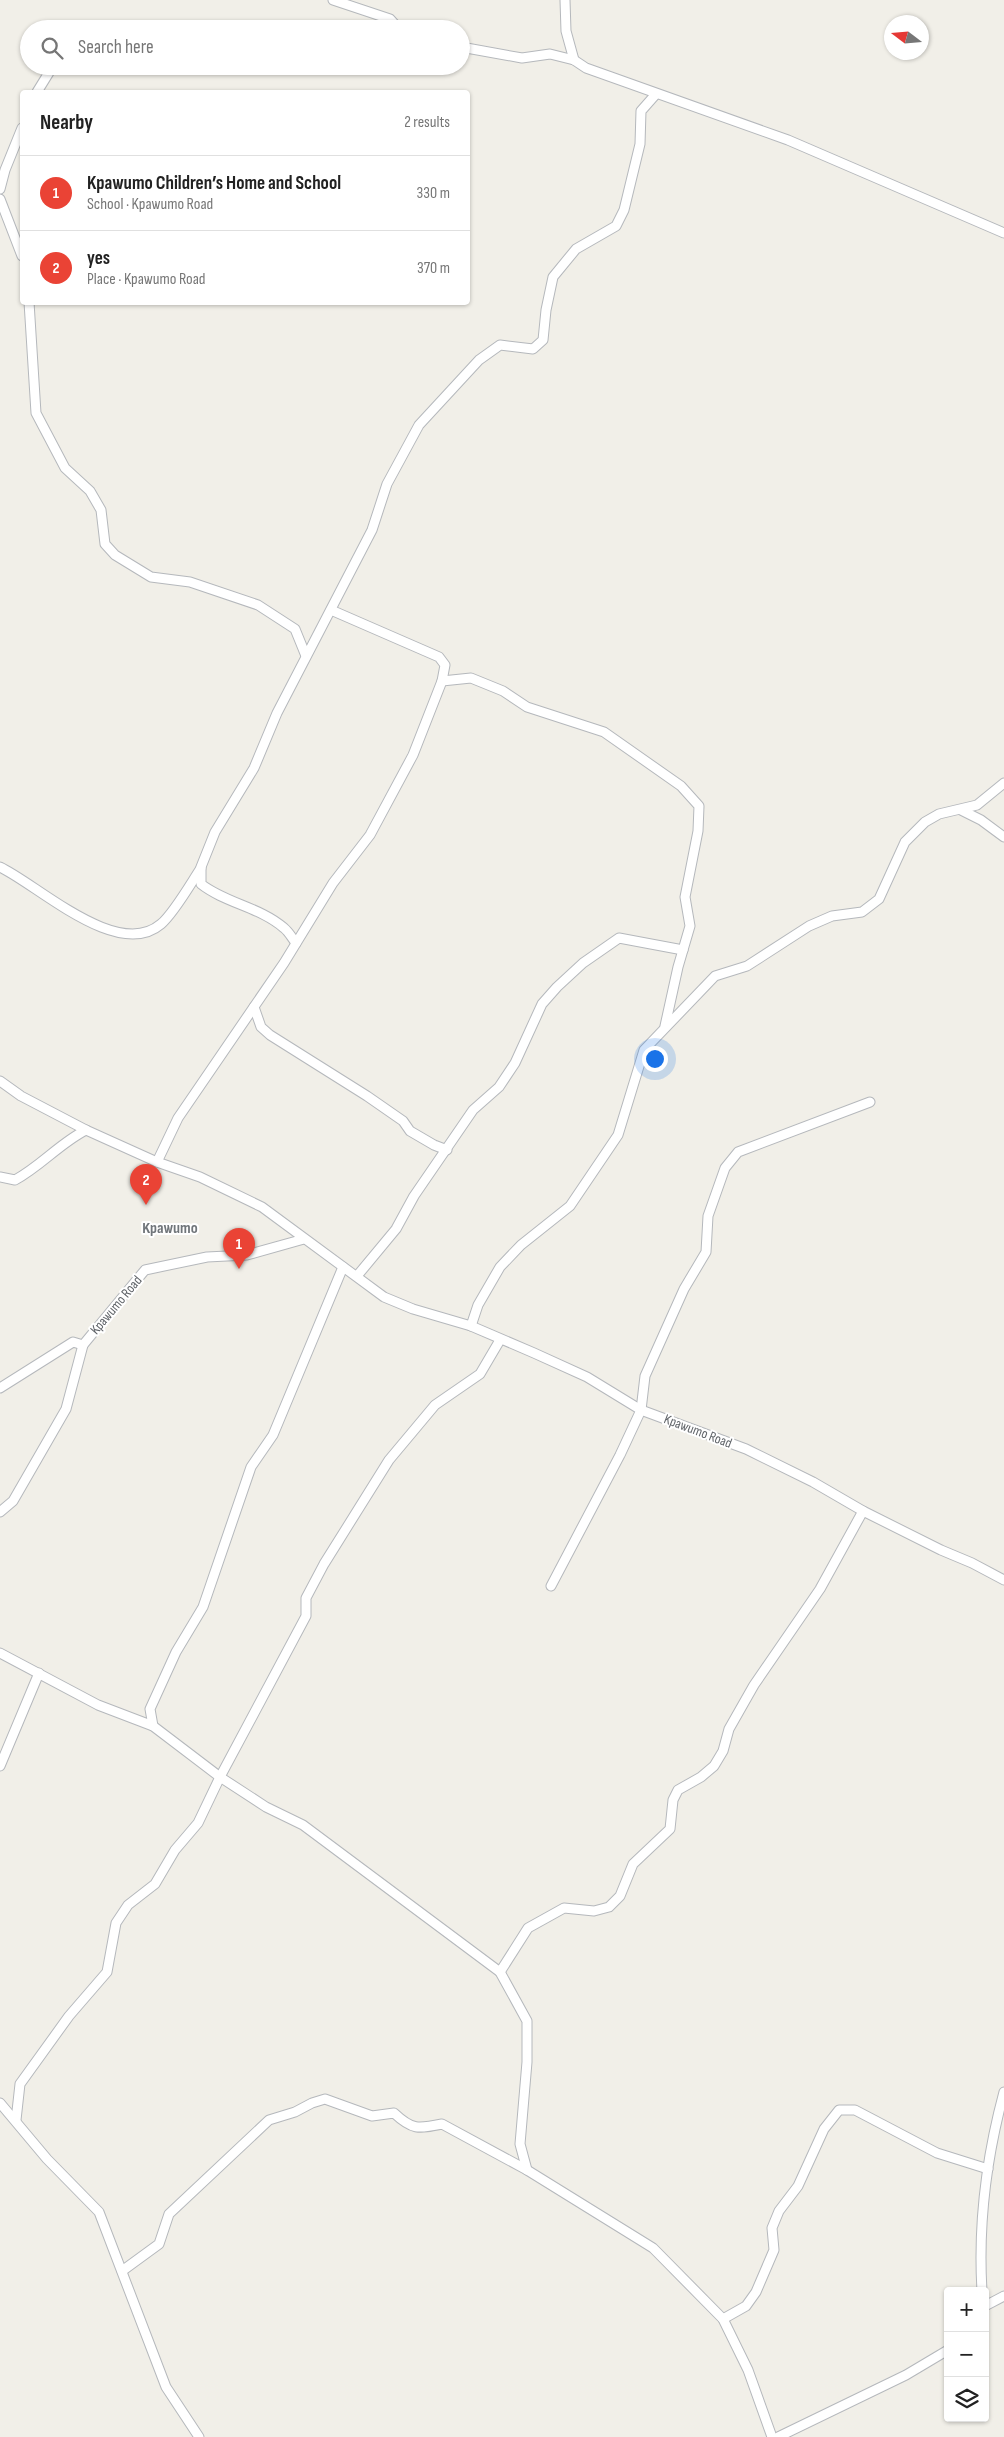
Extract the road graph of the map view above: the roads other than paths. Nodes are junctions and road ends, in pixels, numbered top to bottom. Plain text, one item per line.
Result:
1 (333, 0) edge
2 (565, 0) edge
3 (391, 20) edge
4 (470, 48) edge
5 (574, 60) junction
6 (47, 75) edge
7 (38, 90) edge
8 (656, 94) junction
9 (20, 133) edge
10 (0, 189) edge
11 (0, 199) edge
12 (1004, 232) edge
13 (20, 251) edge
14 (29, 305) edge
15 (331, 610) junction
16 (306, 656) junction
17 (442, 682) junction
18 (1004, 783) edge
19 (961, 810) junction
20 (1004, 837) edge
21 (0, 867) edge
22 (201, 867) junction
23 (296, 943) junction
24 (683, 950) junction
25 (254, 1007) junction
26 (665, 1027) junction
27 (0, 1082) edge
28 (870, 1102) dead end
29 (86, 1130) junction
30 (447, 1150) junction
31 (157, 1162) junction
32 (0, 1177) edge
33 (304, 1239) junction
34 (343, 1267) junction
35 (357, 1276) junction
36 (470, 1326) junction
37 (500, 1340) junction
38 (83, 1345) junction
39 (0, 1388) edge
40 (641, 1410) junction
41 (863, 1511) junction
42 (0, 1512) edge
43 (1004, 1580) edge
44 (551, 1586) dead end
45 (0, 1652) edge
46 (39, 1673) junction
47 (153, 1726) junction
48 (0, 1766) edge
49 (220, 1777) junction
50 (500, 1972) junction
51 (1004, 2092) edge
52 (0, 2102) edge
53 (16, 2120) junction
54 (988, 2169) junction
55 (527, 2170) junction
56 (122, 2271) junction
57 (982, 2287) edge
58 (1004, 2296) edge
59 (989, 2304) edge
60 (723, 2319) junction
61 (944, 2352) edge
62 (199, 2437) edge
63 (772, 2437) edge
64 (778, 2437) edge

1 - 3 street
2 - 5 street
4 - 5 street
5 - 8 street
6 - 7 street
8 - 12 street
8 - 15 street
9 - 10 street
11 - 13 street
14 - 16 street
15 - 16 street
15 - 17 street
16 - 22 street
17 - 23 street
17 - 24 street
18 - 19 street
19 - 20 street
19 - 26 street
21 - 22 street
22 - 23 street
23 - 25 street
24 - 26 street
24 - 30 street
25 - 30 street
25 - 31 street
26 - 36 street
27 - 29 street, Kpawumo Road
28 - 40 street
29 - 31 street, Kpawumo Road
29 - 32 street
30 - 35 street
31 - 33 street, Kpawumo Road
33 - 34 street, Kpawumo Road
33 - 38 street, Kpawumo Road
34 - 35 street, Kpawumo Road
34 - 47 street
35 - 36 street, Kpawumo Road
36 - 37 street, Kpawumo Road
37 - 40 street, Kpawumo Road
37 - 49 street
38 - 39 street, Kpawumo Road
38 - 42 street
40 - 41 street, Kpawumo Road
40 - 44 street
41 - 43 street, Kpawumo Road
41 - 50 street
45 - 46 street
46 - 47 street
46 - 48 street
47 - 49 street
49 - 50 street
49 - 53 street
50 - 55 street
51 - 54 street
52 - 53 street
53 - 56 street
54 - 57 street
54 - 60 street
55 - 56 street
55 - 60 street
56 - 62 street
58 - 59 street
60 - 63 street
61 - 64 street

